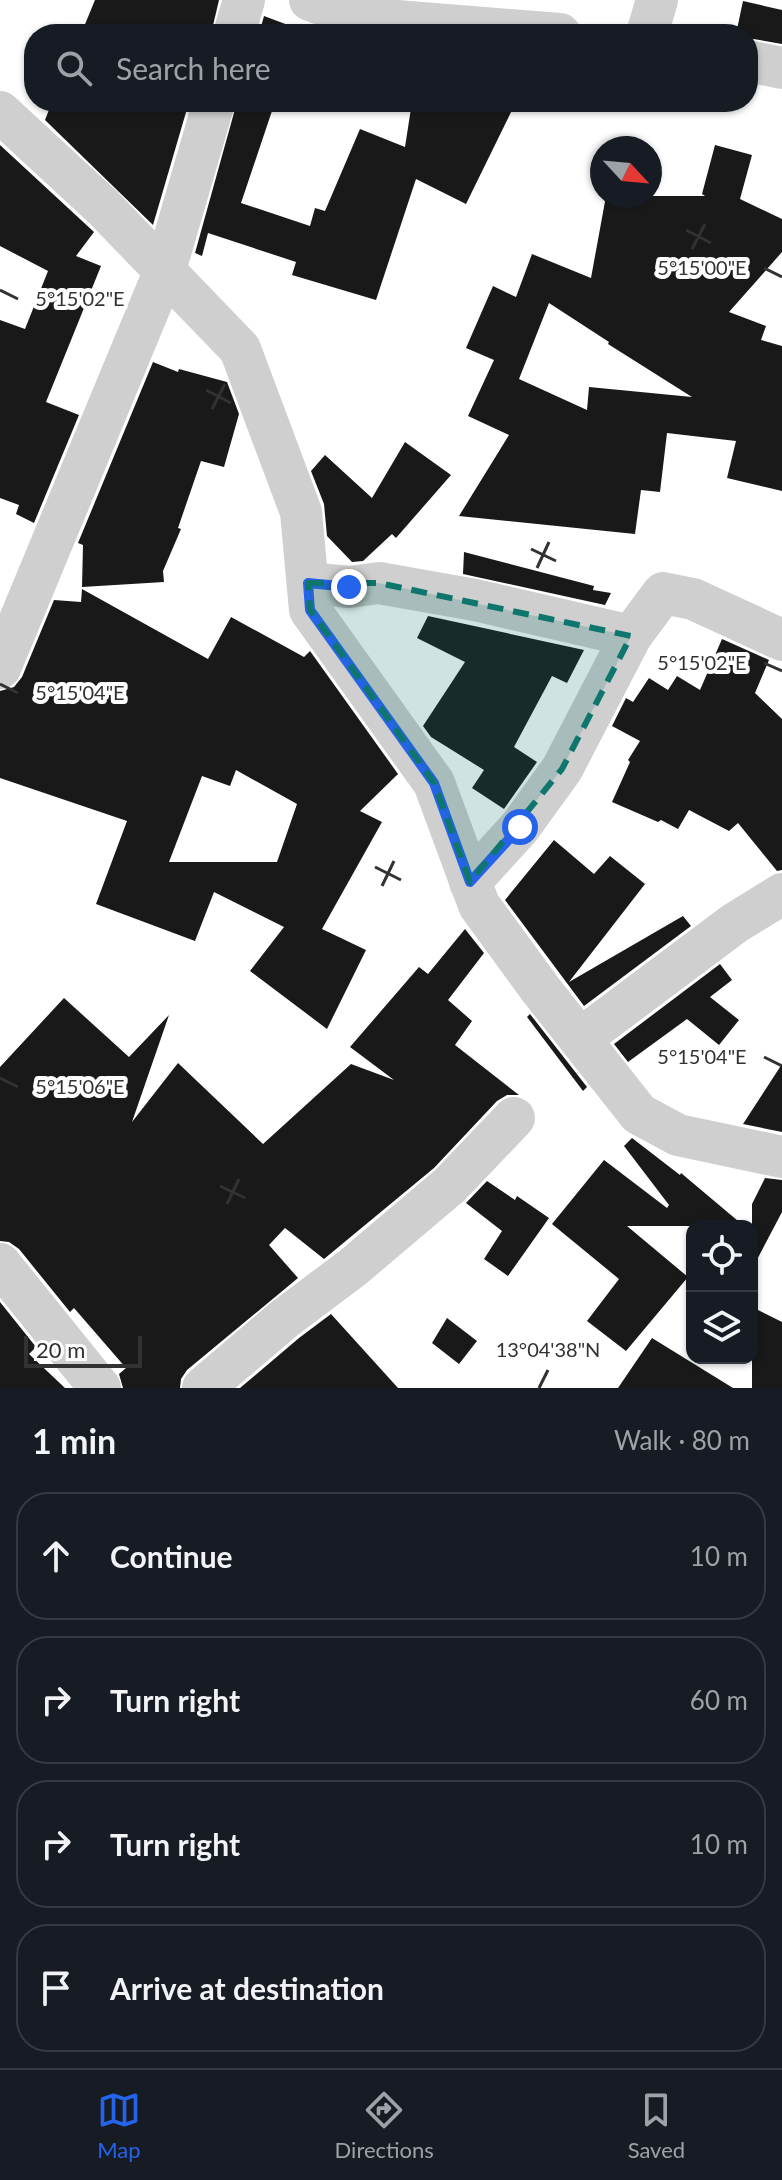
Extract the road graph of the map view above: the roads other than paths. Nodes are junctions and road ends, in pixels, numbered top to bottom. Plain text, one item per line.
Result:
1 (244, 0) edge
2 (310, 0) edge
3 (657, 0) edge
4 (237, 24) edge
5 (435, 24) edge
6 (650, 24) edge
7 (758, 63) edge
8 (782, 68) edge
9 (0, 112) edge
10 (211, 112) edge
11 (165, 270) junction
12 (308, 583) junction
13 (631, 636) junction
14 (782, 640) edge
15 (0, 668) edge
16 (470, 882) junction
17 (782, 894) edge
18 (580, 1039) junction
19 (514, 1118) dead end
20 (782, 1157) edge
21 (0, 1264) edge
22 (100, 1388) edge
23 (203, 1388) edge

1 - 4 street
2 - 5 street
3 - 6 street
7 - 8 street
9 - 11 street
10 - 11 street
11 - 12 street
11 - 15 street
12 - 13 street
12 - 16 street
13 - 14 street
13 - 16 street
16 - 18 street
17 - 18 street
18 - 20 street
19 - 23 street
21 - 22 street

